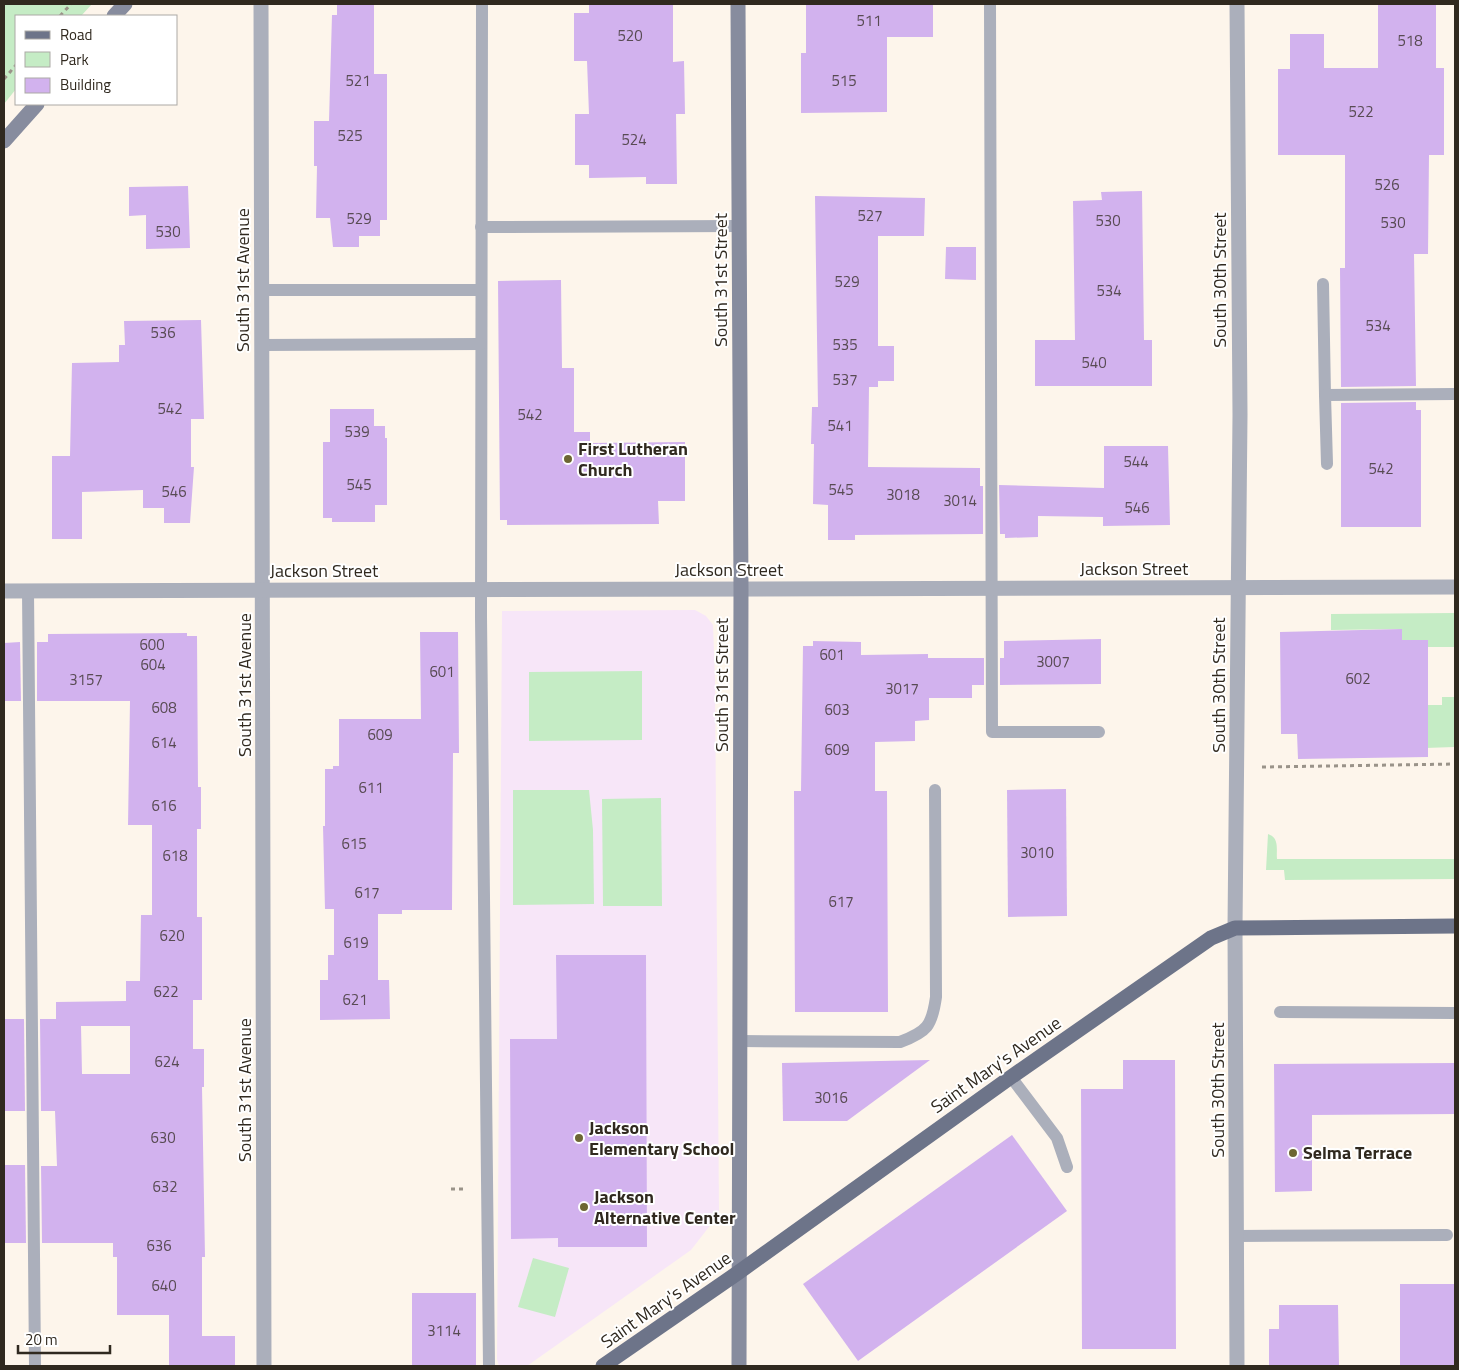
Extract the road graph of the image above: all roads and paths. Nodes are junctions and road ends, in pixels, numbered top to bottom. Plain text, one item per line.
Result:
1 (71, 4) edge
2 (125, 4) edge
3 (261, 4) edge
4 (482, 4) edge
5 (738, 4) edge
6 (990, 4) edge
7 (1237, 4) edge
8 (61, 15) edge
9 (115, 15) edge
10 (15, 66) edge
11 (4, 80) edge
12 (36, 105) edge
13 (4, 141) edge
14 (739, 226) junction
15 (481, 227) junction
16 (1322, 284) dead end
17 (262, 290) junction
18 (481, 290) junction
19 (481, 344) junction
20 (262, 345) junction
21 (1455, 394) edge
22 (1325, 395) junction
23 (1327, 464) dead end
24 (1238, 587) junction
25 (1455, 587) edge
26 (741, 588) junction
27 (991, 588) junction
28 (481, 589) junction
29 (263, 590) junction
30 (4, 591) edge
31 (28, 591) junction
32 (1100, 732) dead end
33 (1455, 764) edge
34 (1262, 767) dead end
35 (935, 790) dead end
36 (1455, 926) edge
37 (1235, 928) junction
38 (1280, 1012) dead end
39 (1455, 1012) edge
40 (740, 1041) junction
41 (1011, 1077) junction
42 (1066, 1167) dead end
43 (451, 1190) dead end
44 (465, 1190) dead end
45 (1447, 1235) dead end
46 (1237, 1236) junction
47 (739, 1272) junction
48 (35, 1366) edge
49 (264, 1366) edge
50 (489, 1366) edge
51 (603, 1366) edge
52 (739, 1366) edge
53 (1237, 1366) edge

1 - 8 path
2 - 9 street
3 - 17 street, South 31st Avenue
4 - 15 lane
5 - 14 street, South 31st Street
6 - 27 lane
7 - 24 street, South 30th Street
10 - 11 path
12 - 13 street
14 - 15 lane
14 - 26 street, South 31st Street
15 - 18 lane
16 - 22 lane
17 - 18 lane
17 - 20 street, South 31st Avenue
18 - 19 lane
19 - 20 lane
19 - 28 lane
20 - 29 street, South 31st Avenue
21 - 22 lane
22 - 23 lane
24 - 25 street, Jackson Street
24 - 27 street, Jackson Street
24 - 37 street, South 30th Street
26 - 27 street, Jackson Street
26 - 28 street, Jackson Street
26 - 40 street, South 31st Street
27 - 32 lane
28 - 29 street, Jackson Street
28 - 50 lane
29 - 31 street, Jackson Street
29 - 49 street, South 31st Avenue
30 - 31 street, Jackson Street
31 - 48 lane
33 - 34 path
35 - 40 lane
36 - 37 main road, Saint Mary's Avenue
37 - 41 main road, Saint Mary's Avenue
37 - 46 street, South 30th Street
38 - 39 lane
40 - 47 street, South 31st Street
41 - 42 lane
41 - 47 main road, Saint Mary's Avenue
43 - 44 path
45 - 46 lane
46 - 53 street, South 30th Street
47 - 51 main road, Saint Mary's Avenue
47 - 52 street, South 31st Street

